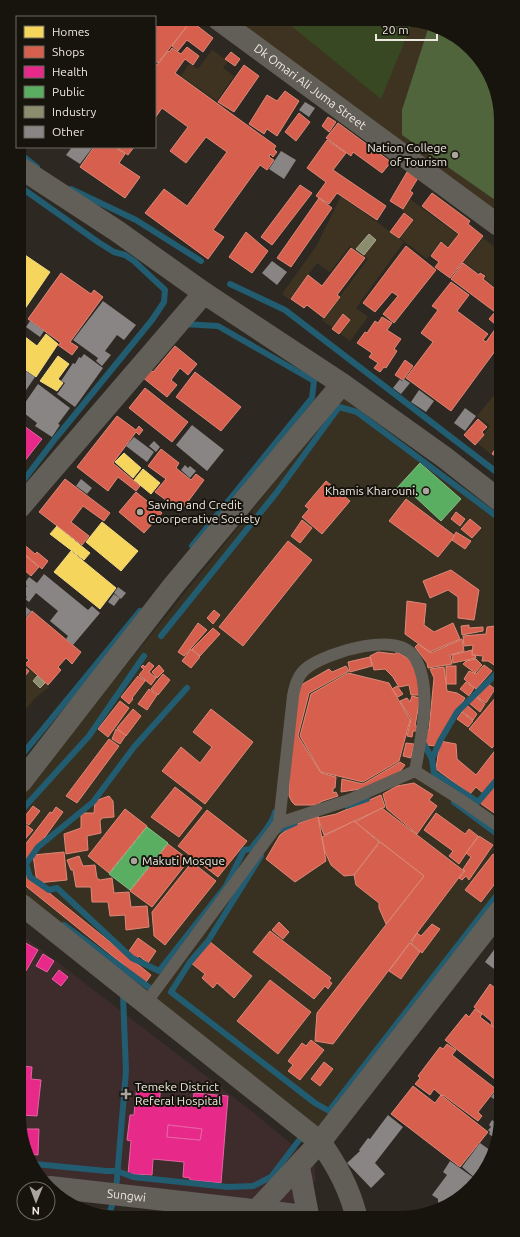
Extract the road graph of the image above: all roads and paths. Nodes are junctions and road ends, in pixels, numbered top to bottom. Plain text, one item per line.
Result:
1 (227, 26) edge
2 (26, 172) edge
3 (494, 222) edge
4 (204, 293) junction
5 (342, 384) junction
6 (494, 496) edge
7 (26, 500) edge
8 (415, 771) junction
9 (26, 776) edge
10 (279, 823) junction
11 (494, 823) edge
12 (26, 908) edge
13 (494, 919) edge
14 (146, 1003) junction
15 (320, 1142) junction
16 (299, 1167) junction
17 (58, 1188) edge
18 (256, 1211) joint
19 (307, 1211) edge
20 (355, 1211) edge

1 - 3 street, Dk Omari Ali Juma Street
2 - 4 street
4 - 5 street
4 - 7 street
5 - 6 street
5 - 9 street
8 - 10 lane
8 - 10 lane
8 - 11 lane
10 - 14 lane
12 - 14 street
13 - 15 street
14 - 15 street
15 - 16 street
15 - 20 street
16 - 18 street
16 - 19 street
17 - 18 street, Sungwi

